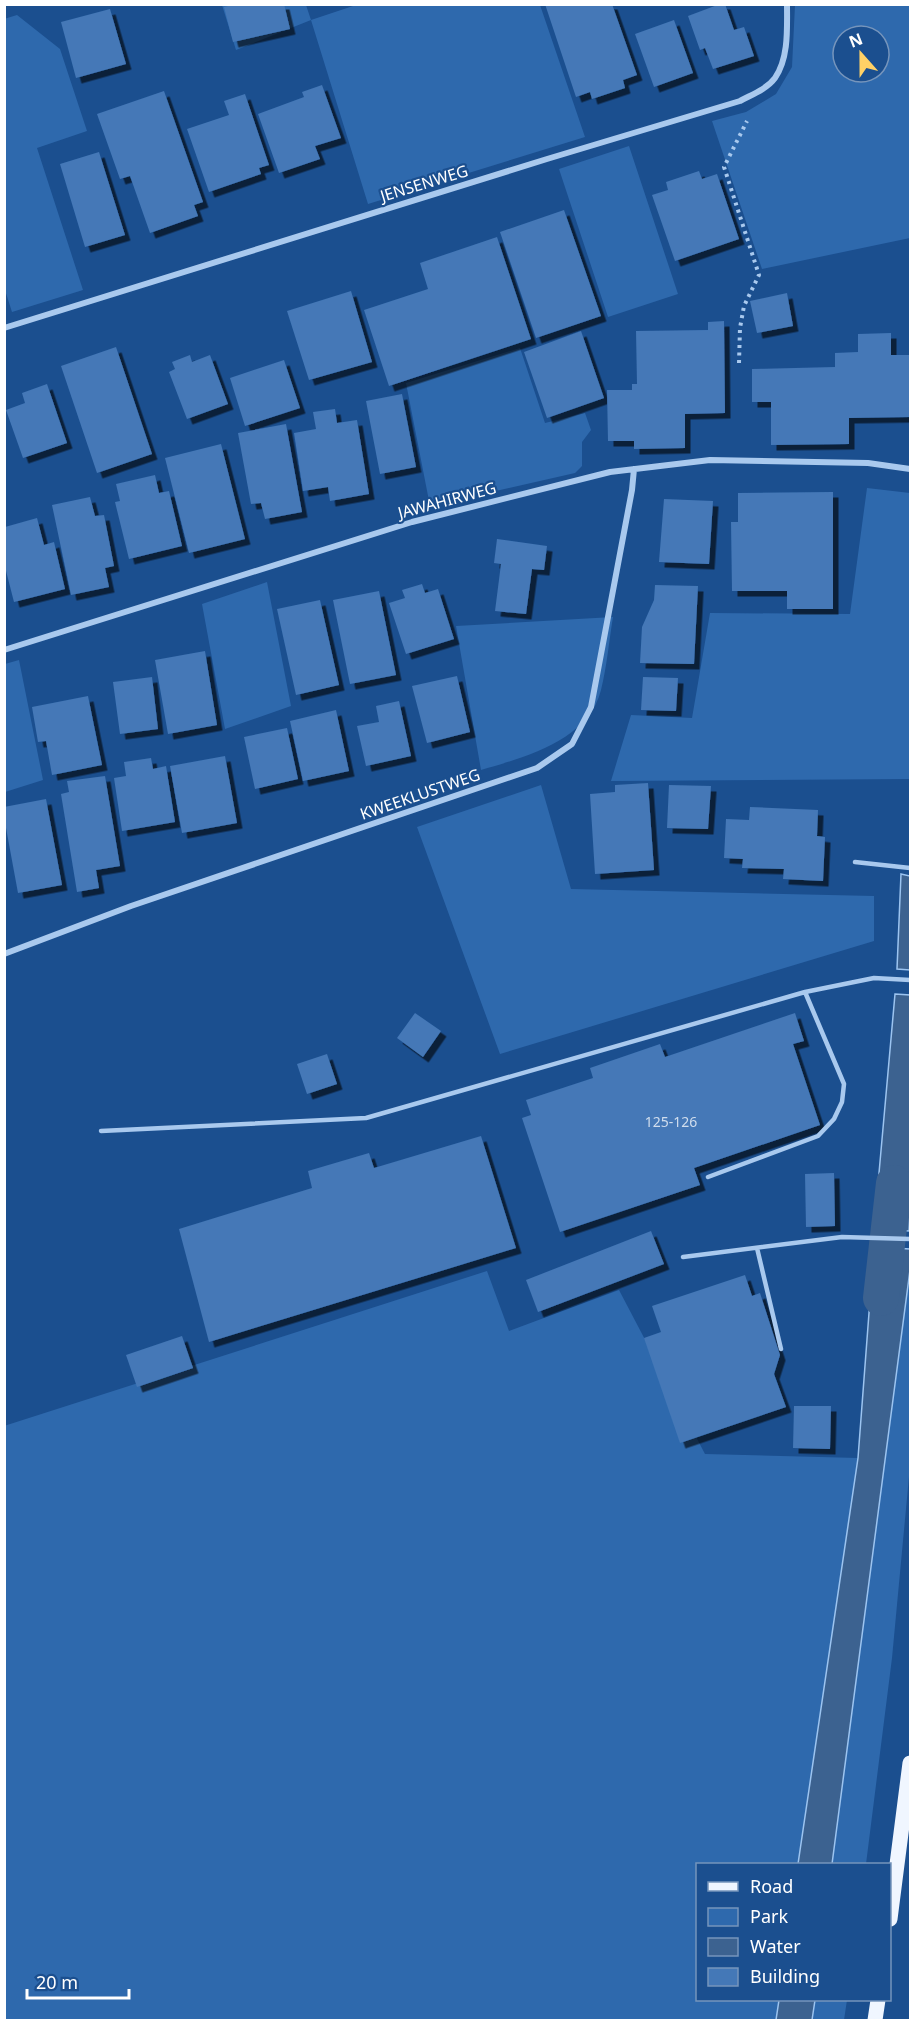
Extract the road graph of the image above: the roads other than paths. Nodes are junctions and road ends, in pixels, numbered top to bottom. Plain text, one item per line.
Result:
1 (787, 4) edge
2 (4, 328) edge
3 (634, 469) junction
4 (910, 469) edge
5 (4, 650) edge
6 (855, 862) dead end
7 (910, 868) edge
8 (4, 954) edge
9 (910, 981) edge
10 (805, 992) junction
11 (101, 1131) dead end
12 (708, 1177) dead end
13 (910, 1239) edge
14 (757, 1248) junction
15 (683, 1257) dead end
16 (781, 1349) dead end
17 (910, 1763) edge
18 (906, 1835) edge
19 (891, 1914) edge
20 (878, 2001) edge
21 (875, 2020) edge

1 - 2 street, JENSENWEG
3 - 4 street, JAWAHIRWEG
3 - 5 street, JAWAHIRWEG
3 - 8 street, KWEEKLUSTWEG
6 - 7 lane
9 - 10 lane
10 - 11 lane
10 - 12 lane
13 - 14 lane
14 - 15 lane
14 - 16 lane
17 - 18 main road
18 - 19 main road
20 - 21 main road

